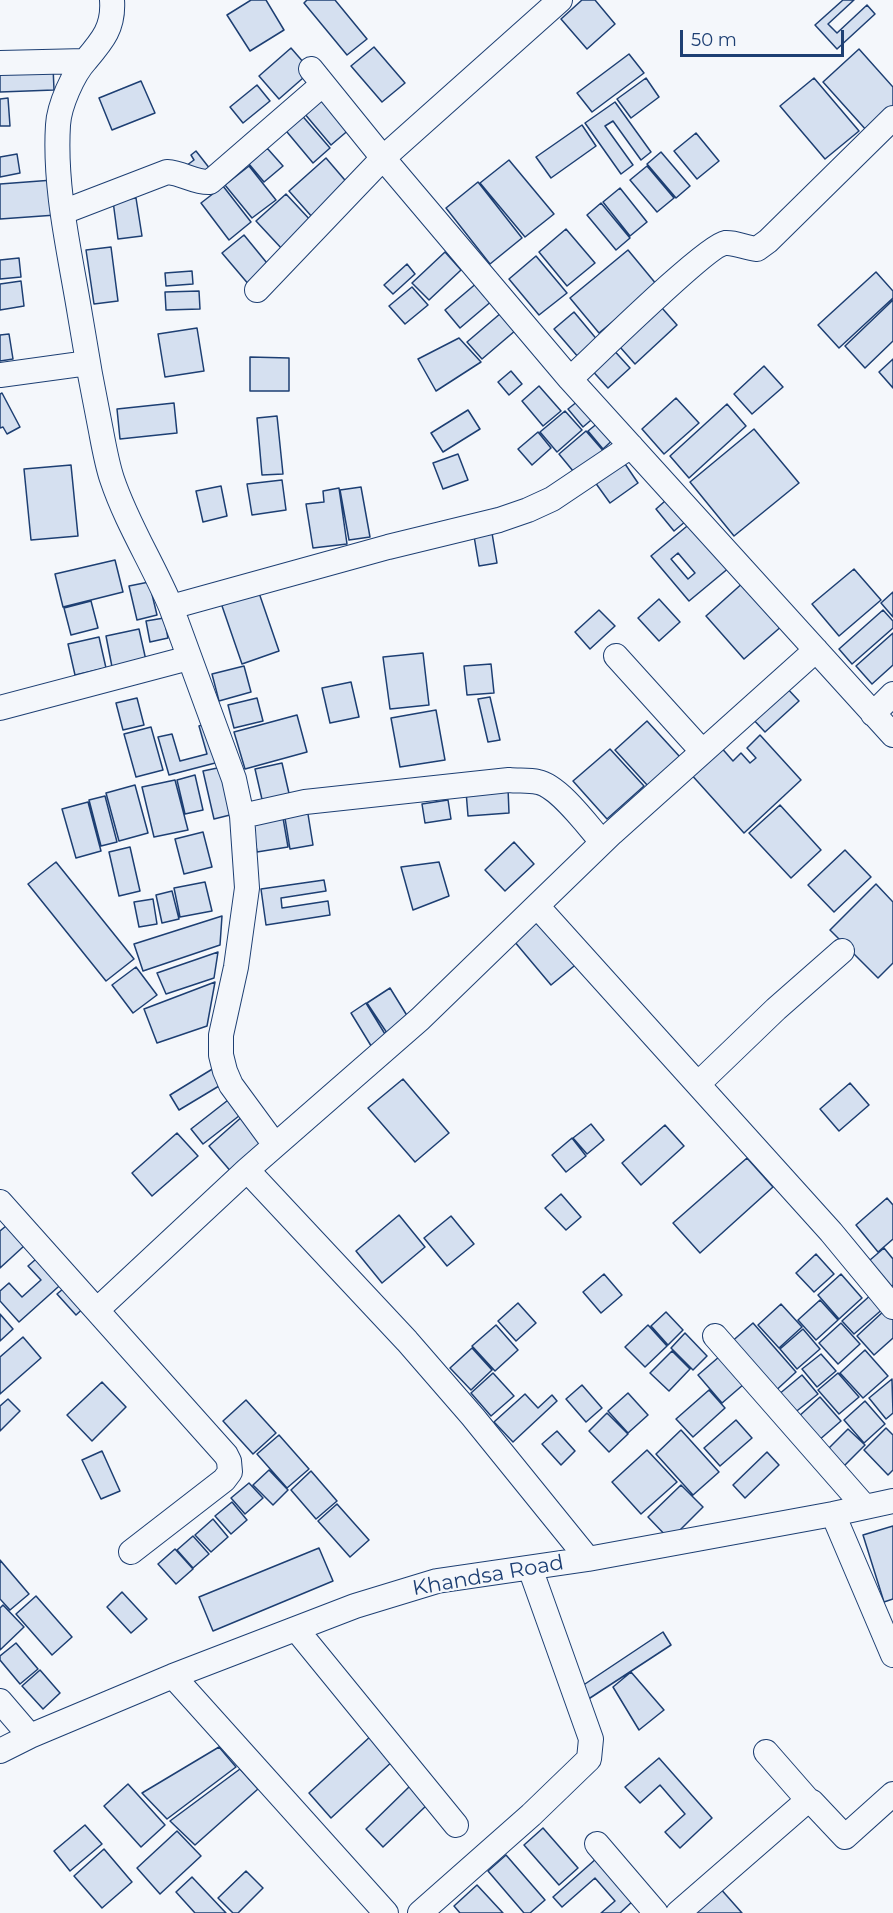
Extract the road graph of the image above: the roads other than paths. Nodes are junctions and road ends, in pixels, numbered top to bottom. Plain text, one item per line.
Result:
1 (112, 0) edge
2 (560, 0) edge
3 (85, 61) junction
4 (0, 63) edge
5 (893, 118) edge
6 (383, 158) junction
7 (63, 212) junction
8 (257, 290) dead end
9 (88, 363) junction
10 (0, 375) edge
11 (570, 379) junction
12 (631, 446) junction
13 (171, 607) junction
14 (816, 650) junction
15 (616, 656) dead end
16 (189, 658) junction
17 (893, 694) edge
18 (0, 708) edge
19 (873, 714) junction
20 (893, 735) edge
21 (702, 751) junction
22 (242, 816) junction
23 (602, 842) junction
24 (537, 906) junction
25 (842, 951) dead end
26 (698, 1084) junction
27 (275, 1144) junction
28 (247, 1170) junction
29 (0, 1202) edge
30 (893, 1307) edge
31 (98, 1310) junction
32 (715, 1335) dead end
33 (893, 1501) edge
34 (865, 1507) junction
35 (833, 1514) junction
36 (131, 1552) dead end
37 (588, 1559) junction
38 (530, 1568) junction
39 (296, 1629) junction
40 (893, 1655) edge
41 (173, 1676) junction
42 (0, 1701) edge
43 (30, 1736) junction
44 (0, 1751) edge
45 (766, 1752) dead end
46 (893, 1794) edge
47 (808, 1800) junction
48 (456, 1825) dead end
49 (597, 1844) dead end
50 (386, 1913) edge
51 (420, 1913) edge
52 (656, 1913) edge
53 (678, 1913) edge

1 - 3 street
2 - 6 street
3 - 4 street
3 - 7 street
5 - 11 street
6 - 7 street
6 - 8 street
6 - 11 street
7 - 9 street
9 - 10 street
9 - 13 street
11 - 12 street
12 - 13 street
12 - 14 street
13 - 16 street
14 - 19 street
14 - 21 street
15 - 21 street
16 - 18 street
16 - 22 street
17 - 19 street
19 - 20 street
21 - 23 street
22 - 23 street
22 - 27 street
23 - 24 street
24 - 26 street
24 - 27 street
25 - 26 street
26 - 30 street
27 - 28 street
28 - 31 street
28 - 37 street
29 - 31 street
31 - 36 street
32 - 34 street
33 - 34 street, Khandsa Road
34 - 35 street, Khandsa Road
35 - 37 street, Khandsa Road
35 - 40 street
37 - 38 street, Khandsa Road
38 - 39 street, Khandsa Road
38 - 51 street
39 - 41 street, Khandsa Road
39 - 48 street
41 - 43 street, Khandsa Road
41 - 50 street
42 - 43 street
43 - 44 street, Khandsa Road
45 - 47 street
46 - 47 street
47 - 53 street
49 - 52 street

